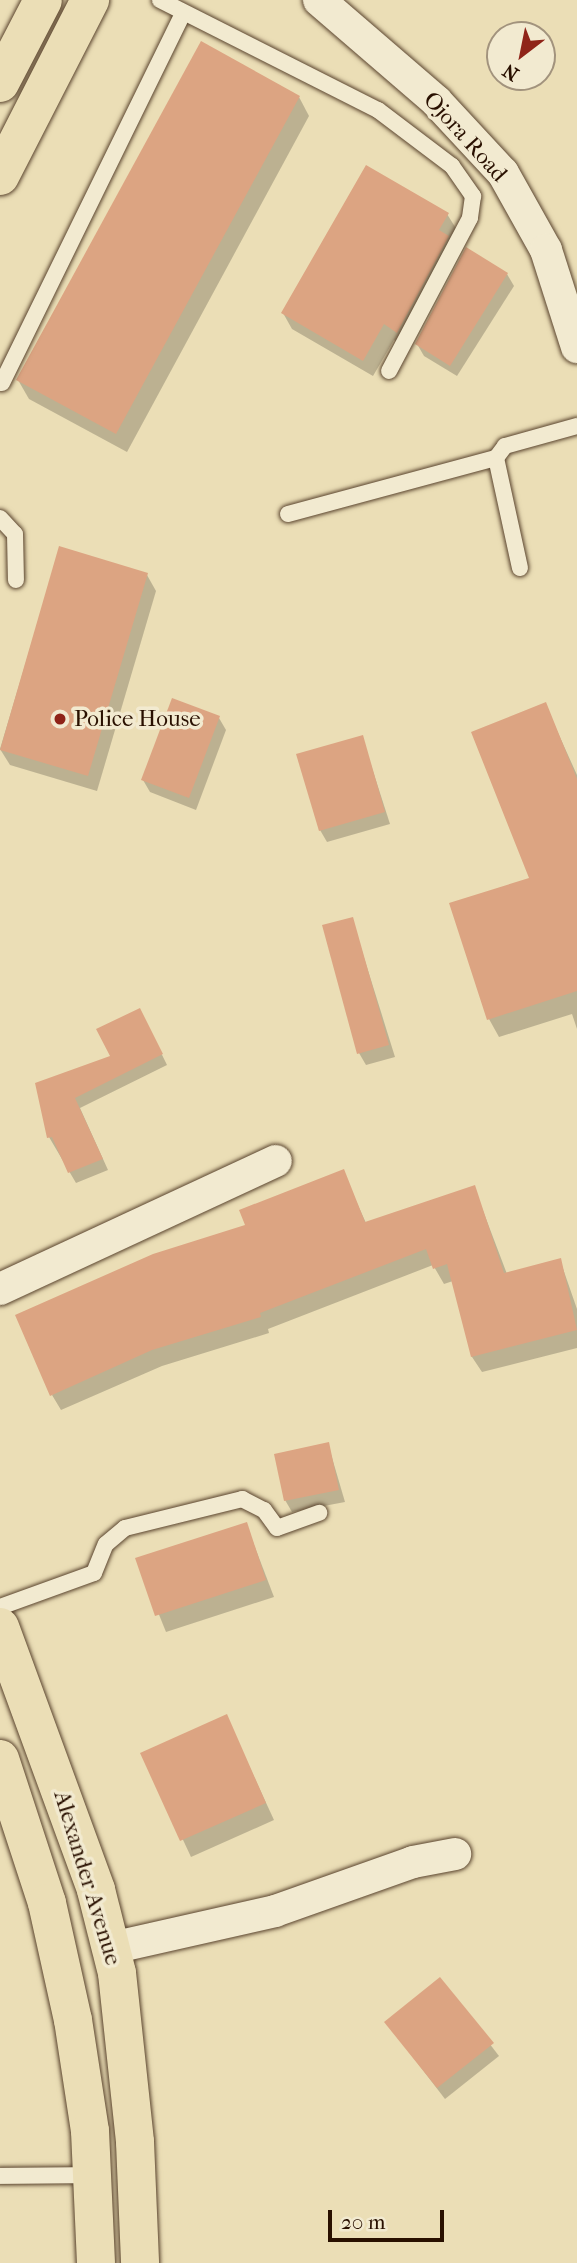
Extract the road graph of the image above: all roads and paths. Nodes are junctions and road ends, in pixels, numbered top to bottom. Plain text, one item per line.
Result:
1 (43, 0) edge
2 (90, 0) edge
3 (160, 0) edge
4 (319, 0) edge
5 (183, 15) junction
6 (0, 83) edge
7 (0, 176) edge
8 (568, 286) edge
9 (577, 347) edge
10 (388, 371) dead end
11 (2, 383) dead end
12 (577, 426) edge
13 (496, 458) junction
14 (288, 513) dead end
15 (0, 518) edge
16 (520, 568) dead end
17 (16, 580) dead end
18 (276, 1161) dead end
19 (0, 1289) edge
20 (319, 1513) dead end
21 (0, 1607) edge
22 (0, 1627) edge
23 (0, 1759) edge
24 (455, 1854) dead end
25 (111, 1948) junction
26 (93, 2175) junction
27 (0, 2176) edge
28 (96, 2263) edge
29 (140, 2263) edge

1 - 6 main road
2 - 7 main road
3 - 5 lane
4 - 8 street, Ojora Road
5 - 10 lane
5 - 11 lane
8 - 9 street, Ojora Road
12 - 13 lane
13 - 14 lane
13 - 16 lane
15 - 17 lane
18 - 19 street
20 - 21 lane
22 - 25 main road, Alexander Avenue
23 - 26 main road, Alexander Avenue
24 - 25 street
25 - 29 main road, Alexander Avenue
26 - 27 lane
26 - 28 main road, Alexander Avenue

